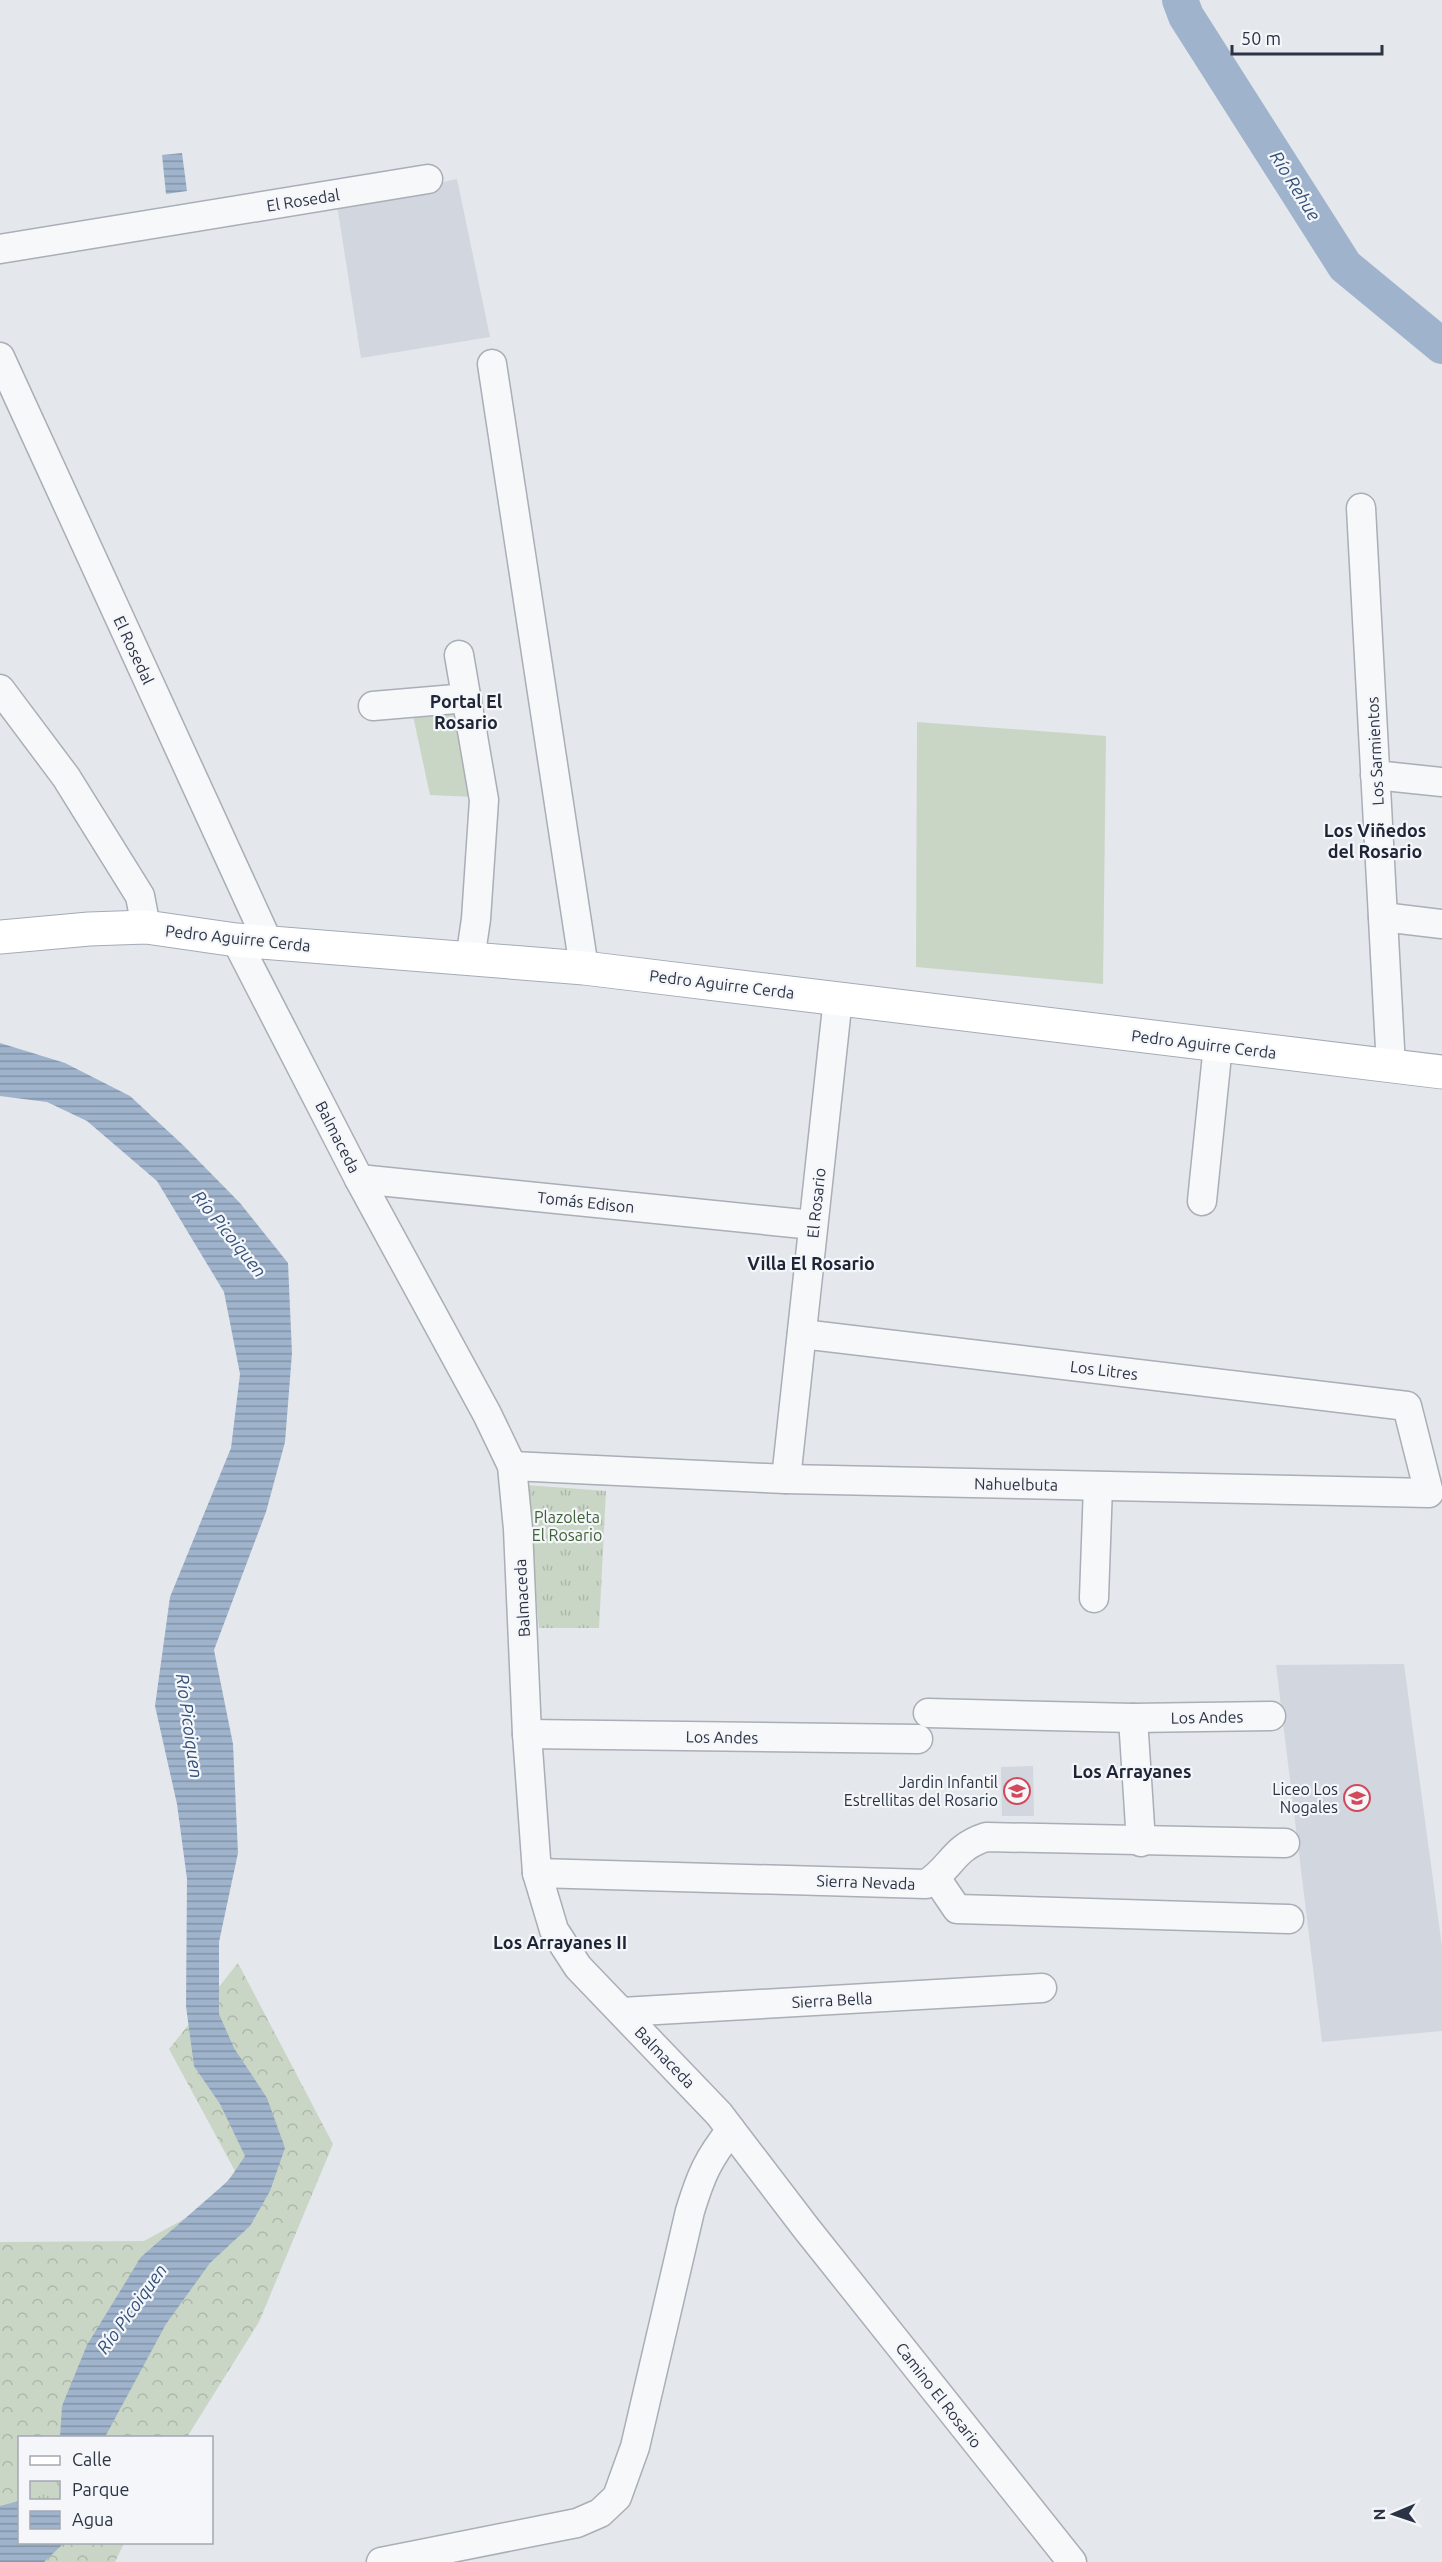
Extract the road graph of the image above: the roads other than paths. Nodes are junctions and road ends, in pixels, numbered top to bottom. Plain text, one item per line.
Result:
1 (428, 179) dead end
2 (0, 249) edge
3 (0, 357) edge
4 (492, 364) dead end
5 (1362, 508) dead end
6 (459, 655) dead end
7 (0, 691) edge
8 (467, 698) junction
9 (373, 706) dead end
10 (1376, 775) junction
11 (1442, 782) edge
12 (1383, 917) junction
13 (1442, 924) edge
14 (146, 927) junction
15 (2, 937) edge
16 (236, 940) junction
17 (268, 942) junction
18 (470, 960) junction
19 (584, 968) junction
20 (838, 998) junction
21 (1218, 1045) junction
22 (1391, 1067) junction
23 (1442, 1072) edge
24 (359, 1179) junction
25 (1202, 1201) dead end
26 (813, 1225) junction
27 (802, 1334) junction
28 (1407, 1406) joint
29 (512, 1466) junction
30 (786, 1479) junction
31 (1098, 1486) junction
32 (1094, 1598) dead end
33 (928, 1713) dead end
34 (1271, 1716) dead end
35 (1133, 1718) junction
36 (527, 1734) junction
37 (918, 1739) dead end
38 (1141, 1842) junction
39 (1285, 1843) dead end
40 (537, 1873) junction
41 (936, 1878) junction
42 (1289, 1919) dead end
43 (1042, 1988) dead end
44 (622, 2012) junction
45 (731, 2130) junction
46 (806, 2228) joint
47 (381, 2562) edge
48 (1072, 2562) edge

1 - 2 street, El Rosedal
3 - 17 street, El Rosedal
4 - 19 street
5 - 10 street, Los Sarmientos
6 - 8 street
7 - 14 street
8 - 9 street
8 - 18 street
10 - 11 street
10 - 12 street, Los Sarmientos
12 - 13 street
12 - 22 street, Los Sarmientos
14 - 15 main road, Pedro Aguirre Cerda
14 - 16 main road, Pedro Aguirre Cerda
16 - 17 main road, Pedro Aguirre Cerda
16 - 24 street, Balmaceda
17 - 18 main road, Pedro Aguirre Cerda
18 - 19 main road, Pedro Aguirre Cerda
19 - 20 main road, Pedro Aguirre Cerda
20 - 21 main road, Pedro Aguirre Cerda
20 - 26 street, El Rosario
21 - 22 main road, Pedro Aguirre Cerda
21 - 25 street
22 - 23 main road, Pedro Aguirre Cerda
24 - 26 street, Tomás Edison
24 - 29 street, Balmaceda
26 - 27 street, El Rosario
27 - 28 street, Los Litres
27 - 30 street, El Rosario
28 - 31 street, Nahuelbuta
29 - 30 street, Nahuelbuta
29 - 36 street, Balmaceda
30 - 31 street, Nahuelbuta
31 - 32 street
33 - 35 street, Los Andes
34 - 35 street, Los Andes
35 - 38 street
36 - 37 street, Los Andes
36 - 40 street, Balmaceda
38 - 39 street, Sierra Nevada
38 - 41 street, Sierra Nevada
40 - 41 street, Sierra Nevada
40 - 44 street, Balmaceda
41 - 42 street
43 - 44 street, Sierra Bella
44 - 45 street, Balmaceda
45 - 46 street, Balmaceda
45 - 47 street
46 - 48 street, Camino El Rosario

